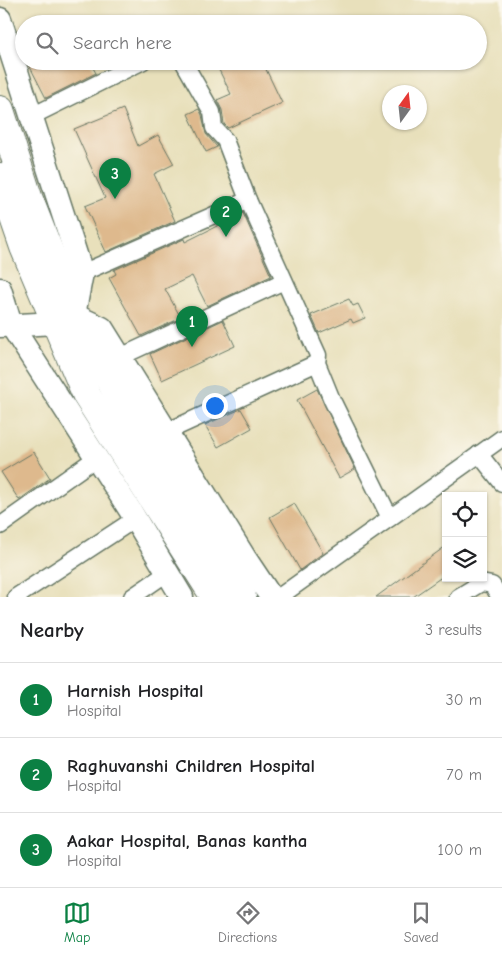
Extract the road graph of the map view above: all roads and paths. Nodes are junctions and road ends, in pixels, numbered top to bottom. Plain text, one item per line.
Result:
1 (0, 19) edge
2 (15, 64) edge
3 (17, 70) edge
4 (125, 70) edge
5 (188, 70) edge
6 (0, 110) edge
7 (32, 116) junction
8 (0, 177) edge
9 (248, 200) junction
10 (82, 274) junction
11 (284, 282) junction
12 (0, 289) edge
13 (65, 319) junction
14 (5, 326) edge
15 (120, 357) junction
16 (317, 363) junction
17 (166, 432) junction
18 (502, 438) edge
19 (480, 454) junction
20 (96, 458) junction
21 (502, 483) edge
22 (390, 518) junction
23 (135, 519) junction
24 (0, 526) edge
25 (168, 573) junction
26 (16, 597) edge
27 (132, 597) edge
28 (182, 597) edge
29 (215, 597) edge
30 (242, 597) edge
31 (271, 597) edge
32 (279, 597) edge
33 (458, 597) edge
34 (500, 597) edge

1 - 2 street
3 - 7 street
4 - 7 street
5 - 9 street
6 - 13 highway
7 - 10 street
8 - 13 highway
9 - 10 street
9 - 11 street
10 - 13 street
11 - 15 street
11 - 16 street
12 - 14 street
13 - 14 street
13 - 15 street
13 - 29 highway
13 - 30 highway
14 - 20 street
15 - 17 street
16 - 17 street
16 - 22 street
17 - 31 street
18 - 19 street
19 - 21 street
19 - 22 street
20 - 23 street
20 - 24 street
22 - 32 street
23 - 25 street
23 - 26 street
25 - 27 street
25 - 28 street
33 - 34 street

